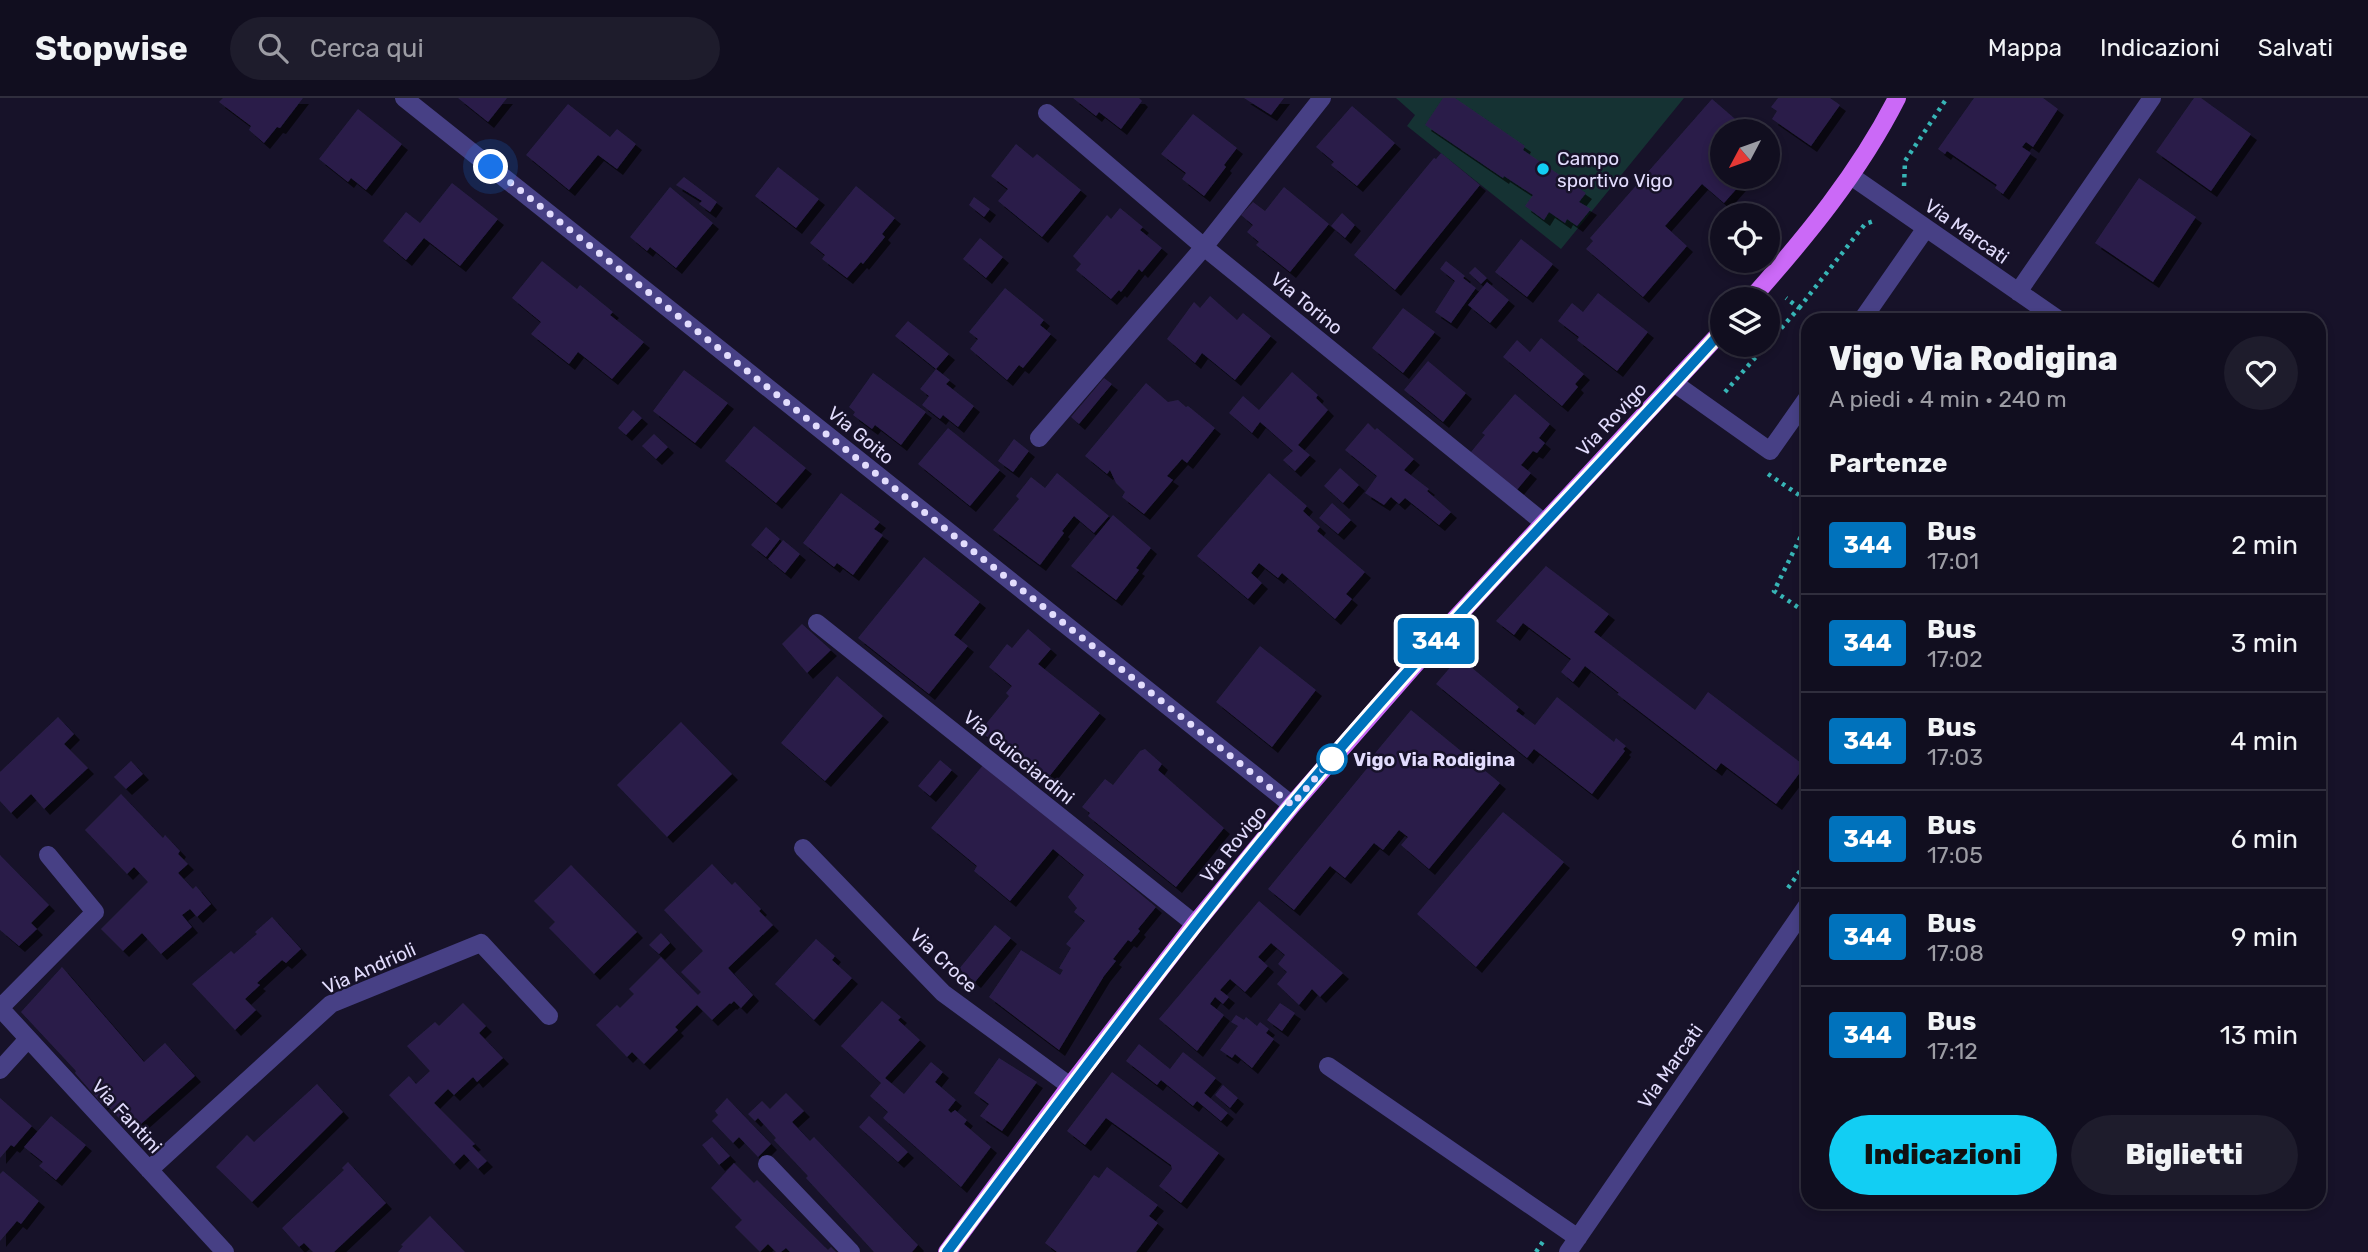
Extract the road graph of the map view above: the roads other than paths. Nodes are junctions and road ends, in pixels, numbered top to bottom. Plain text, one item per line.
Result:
1 (404, 98) edge
2 (1322, 98) edge
3 (1897, 98) edge
4 (2152, 98) edge
5 (1047, 113) dead end
6 (1850, 176) junction
7 (1926, 228) junction
8 (1205, 247) junction
9 (1761, 287) edge
10 (2018, 292) junction
11 (1867, 313) edge
12 (2049, 313) edge
13 (1710, 344) edge
14 (1674, 383) junction
15 (1801, 407) edge
16 (1039, 438) dead end
17 (1543, 522) junction
18 (817, 623) dead end
19 (1292, 805) junction
20 (803, 848) dead end
21 (48, 855) dead end
22 (1801, 914) edge
23 (1195, 924) junction
24 (0, 1008) edge
25 (549, 1016) dead end
26 (28, 1039) junction
27 (1328, 1066) dead end
28 (0, 1070) edge
29 (1070, 1086) junction
30 (767, 1164) dead end
31 (149, 1170) junction
32 (1573, 1245) edge
33 (225, 1252) edge
34 (851, 1252) edge
35 (947, 1252) edge

1 - 19 street, Via Goito
2 - 8 street
3 - 6 main road
4 - 10 street
5 - 8 street, Via Torino
6 - 7 street, Via Marcati
6 - 9 main road
7 - 10 street, Via Marcati
7 - 11 street
8 - 16 street
8 - 17 street, Via Torino
10 - 12 street, Via Marcati
13 - 14 main road, Via Rovigo
14 - 15 street
14 - 17 main road, Via Rovigo
17 - 19 main road, Via Rovigo
18 - 23 street, Via Guicciardini
19 - 23 main road, Via Rovigo
20 - 29 street, Via Croce
21 - 24 street
22 - 32 street, Via Marcati
23 - 29 main road, Via Rovigo
24 - 26 street, Via Fantini
25 - 31 street, Via Andrioli
26 - 28 street
26 - 31 street, Via Fantini
27 - 32 street
29 - 35 main road, Via Rovigo
30 - 34 street
31 - 33 street, Via Fantini

